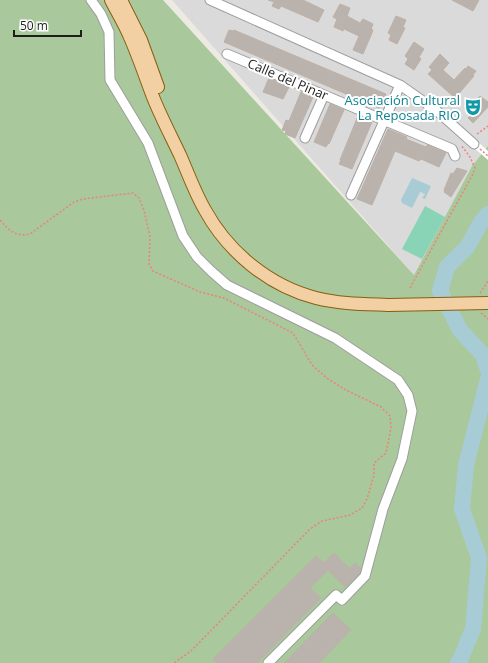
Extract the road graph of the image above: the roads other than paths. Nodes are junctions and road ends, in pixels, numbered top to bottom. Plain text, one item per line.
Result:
1 (91, 0) edge
2 (111, 0) edge
3 (116, 0) edge
4 (121, 0) edge
5 (127, 0) edge
6 (210, 0) edge
7 (224, 2) edge
8 (128, 34) junction
9 (142, 40) junction
10 (227, 54) dead end
11 (400, 85) junction
12 (324, 95) junction
13 (384, 120) junction
14 (305, 138) dead end
15 (471, 141) road end
16 (455, 156) dead end
17 (184, 166) junction
18 (351, 195) dead end
19 (488, 303) edge
20 (268, 663) edge

1 - 20 street
2 - 8 main road
3 - 8 street
4 - 9 main road
5 - 9 street
6 - 7 street
7 - 11 street
8 - 17 main road
9 - 17 main road
10 - 12 street, Calle del Pinar
11 - 13 street
11 - 15 street
12 - 13 street, Calle del Pinar
12 - 14 street
13 - 16 street, Calle del Pinar
13 - 18 street
17 - 19 main road, bridge

